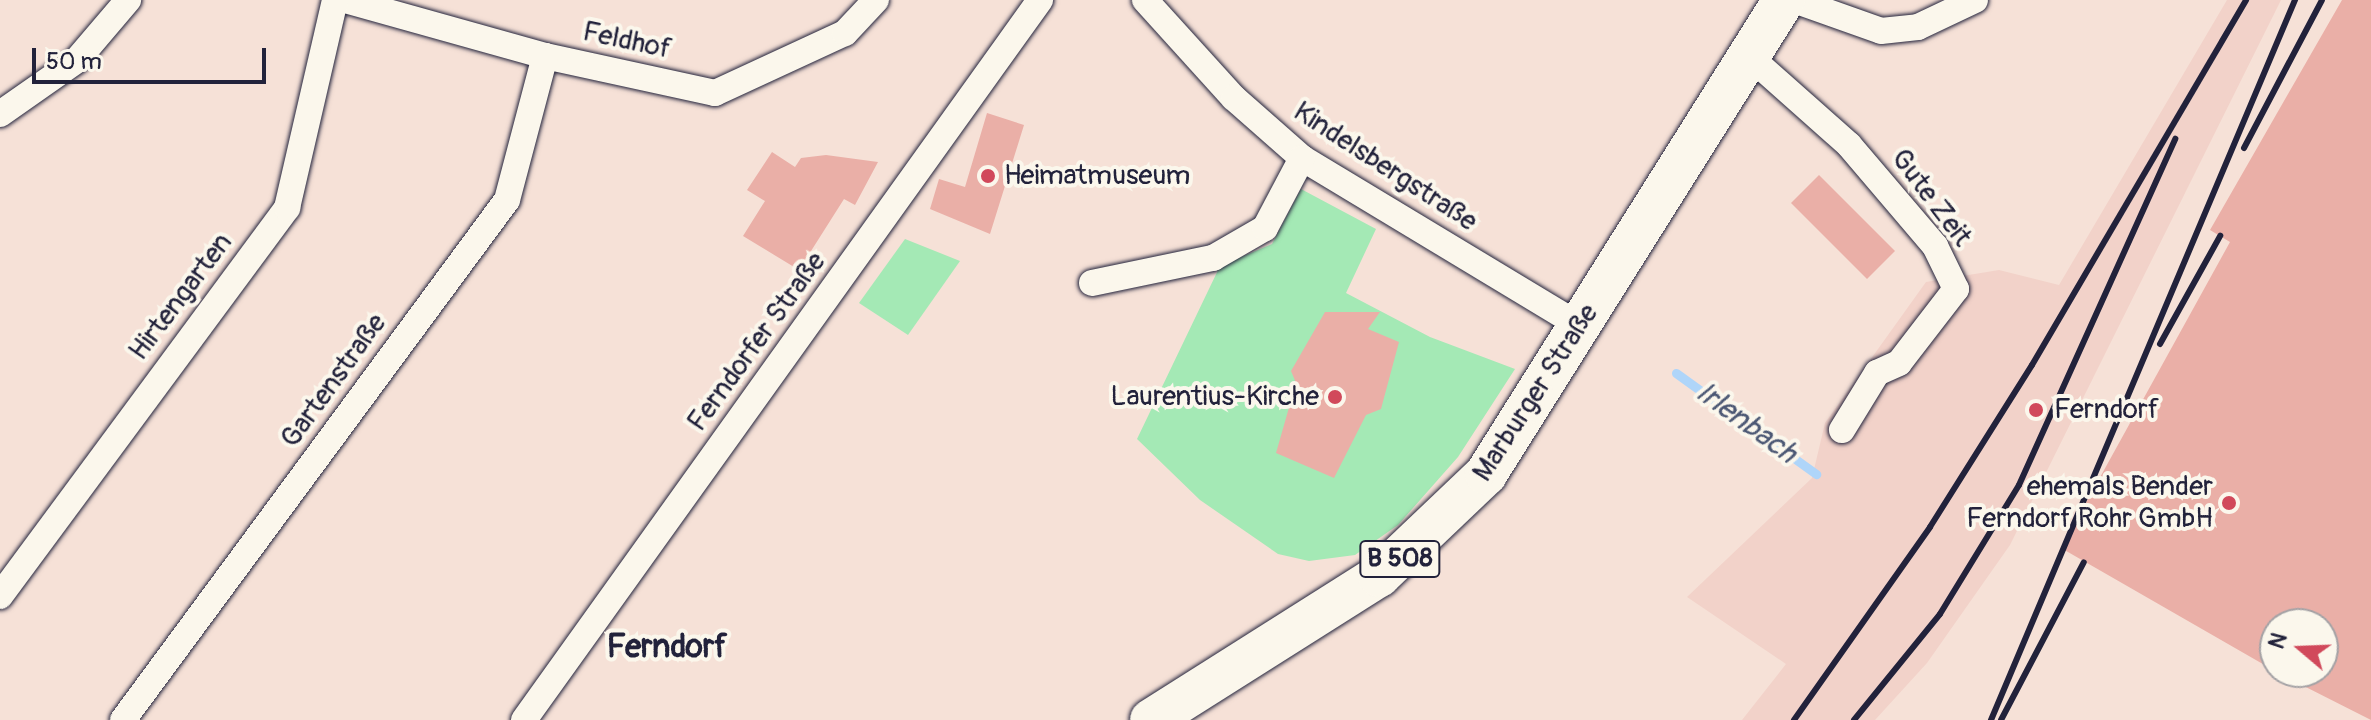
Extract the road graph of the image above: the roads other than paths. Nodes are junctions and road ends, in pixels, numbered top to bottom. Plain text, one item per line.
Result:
1 (128, 0) edge
2 (335, 0) edge
3 (345, 0) edge
4 (876, 0) edge
5 (1040, 0) edge
6 (1145, 0) edge
7 (1784, 0) edge
8 (1794, 0) edge
9 (1975, 0) edge
10 (545, 56) junction
11 (1750, 57) junction
12 (0, 114) edge
13 (1302, 158) junction
14 (1092, 283) dead end
15 (1580, 326) junction
16 (1842, 430) dead end
17 (0, 596) edge
18 (123, 720) edge
19 (524, 720) edge
20 (1151, 720) edge

1 - 12 street
2 - 17 street, Hirtengarten
3 - 10 street, Feldhof
4 - 10 street, Feldhof
5 - 19 street, Ferndorfer Straße
6 - 13 street, Kindelsbergstraße
7 - 11 main road, Marburger Straße / B 508
8 - 9 street
10 - 18 street, Gartenstraße
11 - 15 main road, Marburger Straße / B 508
11 - 16 street, Gute Zeit
13 - 14 street
13 - 15 street, Kindelsbergstraße
15 - 20 main road, Marburger Straße / B 508

